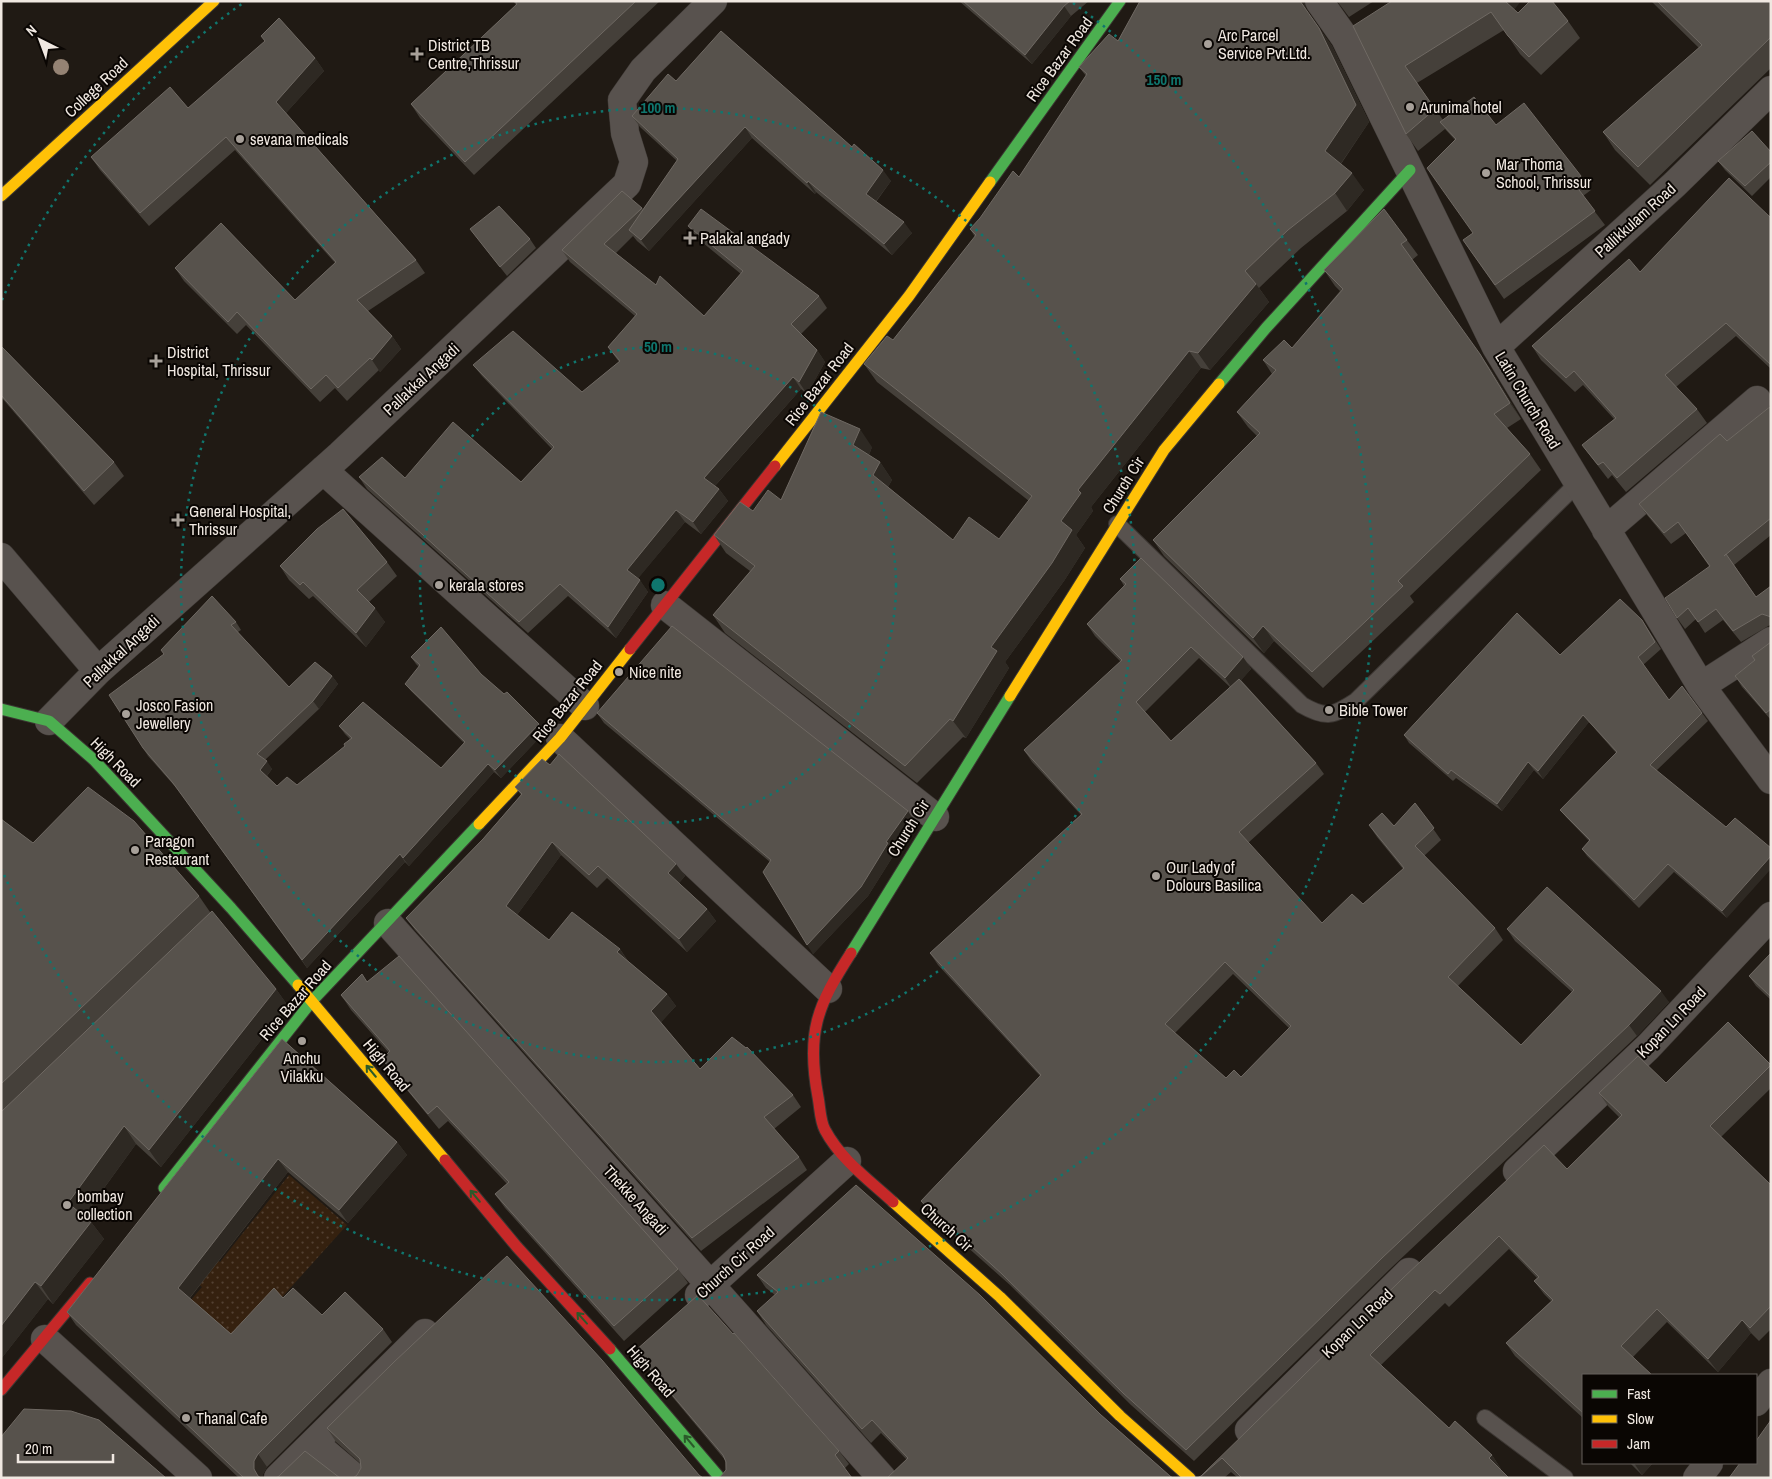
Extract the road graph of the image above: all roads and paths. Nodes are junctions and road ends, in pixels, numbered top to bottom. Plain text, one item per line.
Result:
1 (214, 1) edge
2 (713, 1) edge
3 (1120, 1) edge
4 (1319, 1) edge
5 (1370, 22) edge
6 (1345, 38) junction
7 (1771, 90) edge
8 (1410, 170) junction
9 (1, 196) edge
10 (1496, 347) junction
11 (1757, 400) dead end
12 (323, 470) junction
13 (1578, 483) junction
14 (1117, 524) junction
15 (1606, 530) junction
16 (1, 557) edge
17 (665, 604) junction
18 (1771, 641) edge
19 (98, 671) junction
20 (1701, 686) junction
21 (585, 706) junction
22 (1, 709) edge
23 (49, 721) junction
24 (560, 738) junction
25 (1771, 780) edge
26 (935, 816) junction
27 (231, 908) junction
28 (1771, 916) edge
29 (217, 922) edge
30 (388, 923) junction
31 (828, 989) junction
32 (312, 1001) junction
33 (847, 1160) junction
34 (1500, 1187) edge
35 (156, 1200) edge
36 (517, 1247) junction
37 (1429, 1253) edge
38 (496, 1266) edge
39 (94, 1277) edge
40 (711, 1284) junction
41 (682, 1310) edge
42 (441, 1318) edge
43 (45, 1339) junction
44 (1771, 1383) edge
45 (1, 1390) edge
46 (1757, 1401) edge
47 (1485, 1418) dead end
48 (314, 1442) junction
49 (1708, 1464) edge
50 (1208, 1468) edge
51 (198, 1478) edge
52 (278, 1478) edge
53 (355, 1478) edge
54 (720, 1478) edge
55 (882, 1478) edge
56 (1564, 1478) edge
57 (1697, 1478) edge

1 - 9 street, College Road
2 - 12 street, Pallakkal Angadi
3 - 17 street, Rice Bazar Road
4 - 6 street, Latin Church Road
5 - 6 street
6 - 8 street, Latin Church Road
7 - 10 street, Pallikkulam Road
8 - 10 street, Latin Church Road
8 - 14 street, Church Cir
10 - 13 street, Latin Church Road
11 - 15 street
12 - 19 street, Pallakkal Angadi
12 - 21 street
13 - 14 lane
13 - 15 street, Latin Church Road
14 - 26 street, Church Cir
15 - 20 street, Latin Church Road
16 - 19 street
17 - 21 street, Rice Bazar Road
17 - 26 street
18 - 20 street
19 - 23 street, Pallakkal Angadi
20 - 25 street, Latin Church Road
21 - 24 street, Rice Bazar Road
22 - 23 street, High Road
23 - 27 street, High Road
24 - 30 street, Rice Bazar Road
24 - 31 street
26 - 31 street, Church Cir
27 - 29 lane
27 - 32 street, High Road
28 - 34 street, Kopan Ln Road
30 - 32 street, Rice Bazar Road
30 - 40 street, Thekke Angadi
31 - 33 street, Church Cir
32 - 35 street, Rice Bazar Road
36 -> 32 street, High Road
33 - 40 street, Church Cir Road
33 - 50 street, Church Cir
36 - 38 street
54 -> 36 street, High Road
37 - 50 street, Kopan Ln Road
39 - 43 street
40 - 41 street, Church Cir Road
40 - 55 street, Thekke Angadi
42 - 48 street
43 - 45 street
43 - 51 street
44 - 46 street
47 - 56 lane
48 - 52 street
48 - 53 street
49 - 57 street

